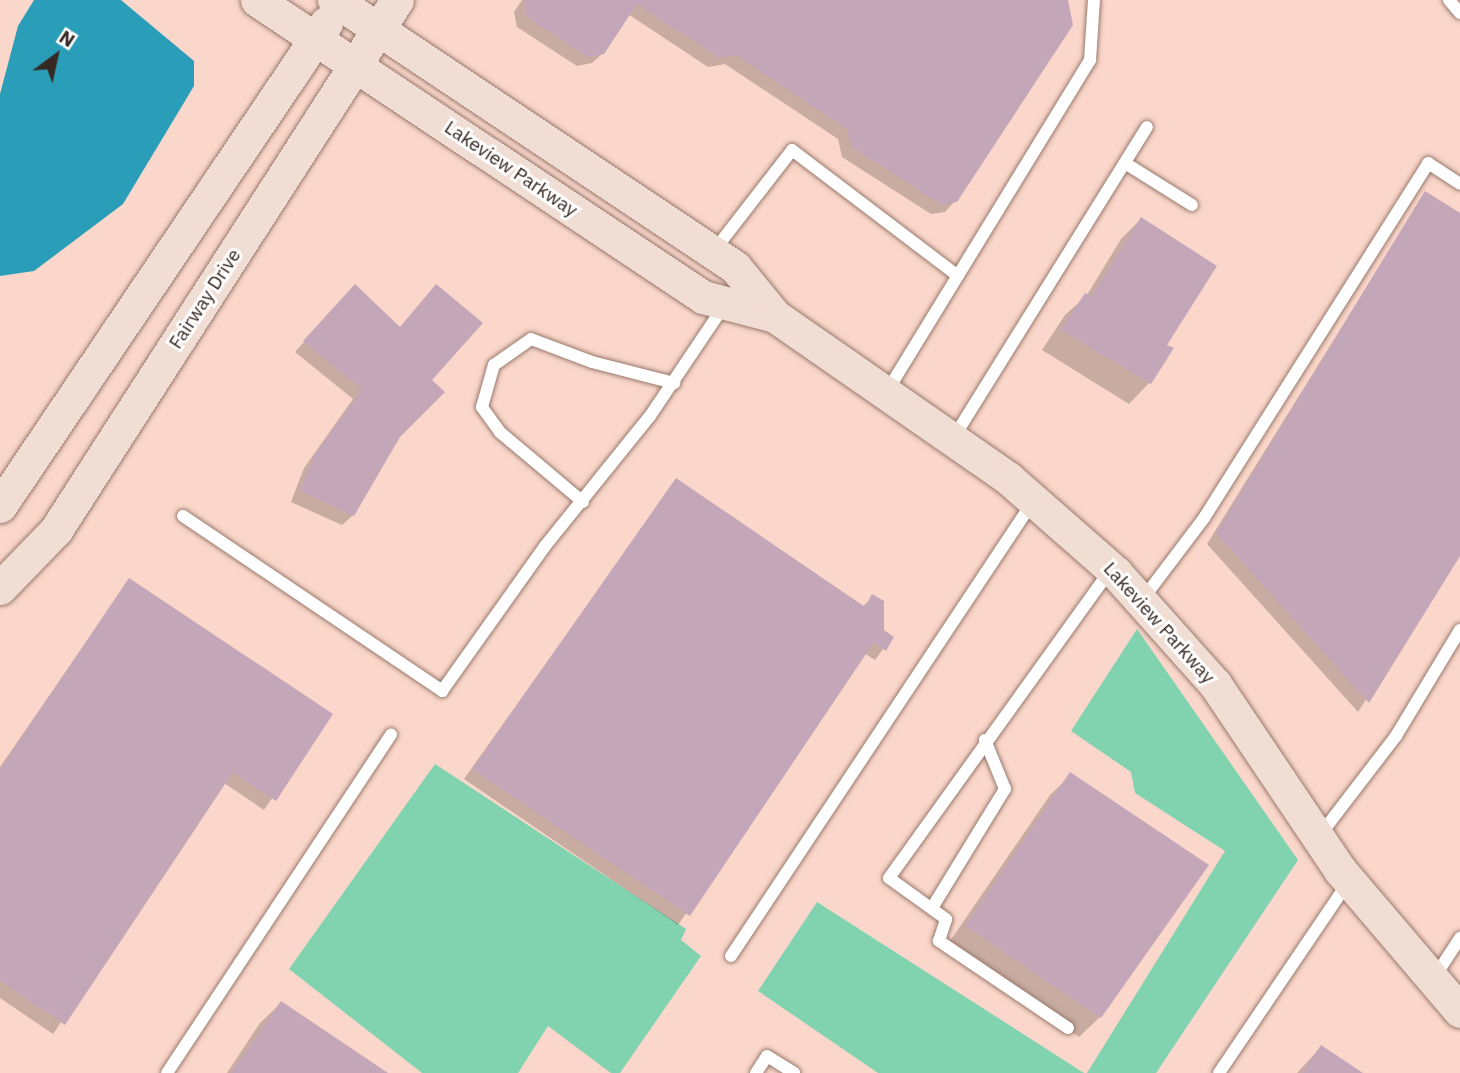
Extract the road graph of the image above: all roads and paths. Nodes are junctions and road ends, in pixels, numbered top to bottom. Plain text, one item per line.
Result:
1 (257, 0) edge
2 (397, 0) edge
3 (1094, 0) edge
4 (1448, 0) edge
5 (337, 1) edge
6 (1460, 13) edge
7 (377, 29) junction
8 (315, 39) junction
9 (354, 66) junction
10 (1147, 127) dead end
11 (1125, 163) junction
12 (1460, 184) edge
13 (1192, 205) dead end
14 (712, 252) junction
15 (958, 276) junction
16 (726, 303) junction
17 (775, 316) junction
18 (674, 383) junction
19 (884, 396) junction
20 (952, 440) junction
21 (1034, 500) junction
22 (583, 502) junction
23 (0, 506) edge
24 (183, 516) dead end
25 (1111, 569) junction
26 (0, 588) edge
27 (1142, 600) junction
28 (1460, 631) edge
29 (391, 734) dead end
30 (985, 740) junction
31 (1318, 837) junction
32 (1349, 881) junction
33 (932, 908) junction
34 (1460, 938) edge
35 (731, 956) dead end
36 (1432, 981) junction
37 (1460, 1011) edge
38 (1068, 1028) dead end
39 (167, 1073) edge
40 (755, 1073) edge
41 (794, 1073) edge
42 (1219, 1073) edge

1 - 8 street, Lakeview Parkway
2 - 7 street, Fairway Drive
3 - 15 lane
4 - 6 lane
5 - 7 street, Lakeview Parkway
5 - 8 street
7 - 9 street, Fairway Drive
7 - 14 street, Lakeview Parkway
8 - 9 street, Lakeview Parkway
8 - 23 street
9 - 16 street, Lakeview Parkway
9 - 26 street, Fairway Drive
10 - 11 lane
11 - 13 lane
11 - 20 lane
12 - 27 lane
14 - 15 lane
14 - 17 street, Lakeview Parkway
15 - 19 lane
16 - 17 street, Lakeview Parkway
16 - 18 lane
17 - 19 street, Lakeview Parkway
18 - 22 lane
18 - 22 lane
19 - 20 street, Lakeview Parkway
20 - 21 street, Lakeview Parkway
21 - 25 street, Lakeview Parkway
21 - 35 lane
22 - 24 lane
25 - 27 street, Lakeview Parkway
25 - 30 lane
27 - 31 street, Lakeview Parkway
28 - 31 lane
29 - 39 lane
30 - 33 lane
30 - 33 lane
31 - 32 street, Lakeview Parkway
32 - 36 street, Lakeview Parkway
32 - 42 lane
33 - 38 lane
34 - 36 lane
36 - 37 street, Lakeview Parkway
40 - 41 lane

